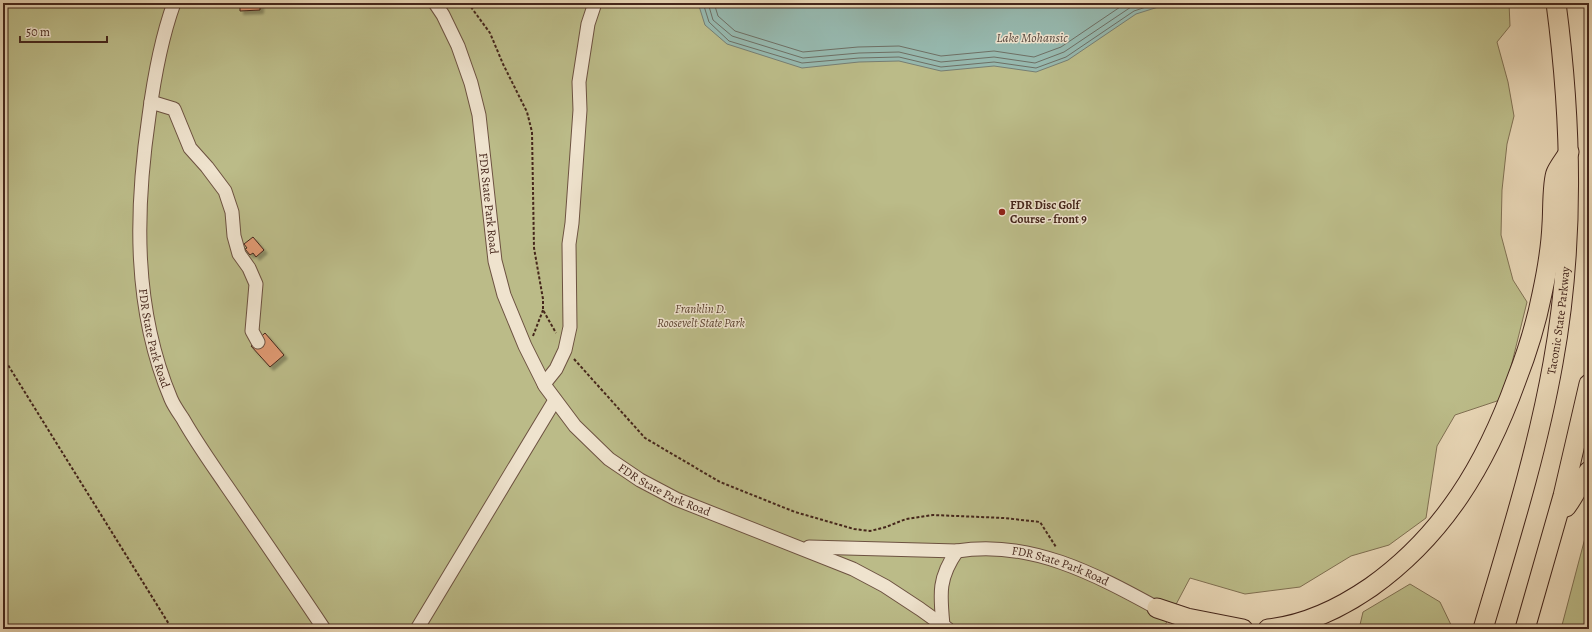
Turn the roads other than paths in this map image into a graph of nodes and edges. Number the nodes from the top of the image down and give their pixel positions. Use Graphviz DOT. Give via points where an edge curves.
graph roads {
  1 [pos="174,3"];
  2 [pos="435,3"];
  3 [pos="594,3"];
  4 [pos="1556,3"];
  5 [pos="151,102"];
  6 [pos="1569,152"];
  7 [pos="258,342"];
  8 [pos="544,384"];
  9 [pos="1589,384"];
  10 [pos="556,400"];
  11 [pos="1589,471"];
  12 [pos="1554,522"];
  13 [pos="796,546"];
  14 [pos="957,551"];
  15 [pos="1157,608"];
  16 [pos="945,627"];
  17 [pos="324,629"];
  18 [pos="418,629"];
  19 [pos="1187,629"];
  20 [pos="1199,629"];
  21 [pos="1242,629"];
  22 [pos="1268,629"];
  23 [pos="1483,629"];
  24 [pos="1525,629"];
  1 -- 5 [label="lane, FDR State Park Road" via="160,52"];
  2 -- 8 [label="lane, FDR State Park Road" via="458,46 479,115 495,261 504,295"];
  3 -- 8 [label="lane" via="579,82 580,110 569,244 570,327 565,349 556,369"];
  4 -- 6 [label="highway, Taconic State Parkway" via="1564,68"];
  5 -- 7 [label="lane" via="174,110 190,148 225,191 232,212 239,254 256,284 252,332"];
  5 -- 17 [label="lane, FDR State Park Road" via="142,168 139,230 142,286 151,339 171,399 194,438"];
  6 -- 22 [label="highway" via="1556,173 1549,255 1533,330 1502,420 1471,480 1447,514 1421,544 1375,584 1344,604 1314,618"];
  6 -- 23 [label="highway, Taconic State Parkway" via="1568,237 1554,362 1536,444"];
  8 -- 10 [label="lane, FDR State Park Road"];
  9 -- 12 [label="highway" via="1574,453"];
  10 -- 13 [label="lane, FDR State Park Road" via="575,426 609,459 640,480 676,499"];
  10 -- 18 [label="lane"];
  11 -- 12 [label="highway" via="1575,496"];
  12 -- 24 [label="highway"];
  13 -- 14 [label="lane, FDR State Park Road"];
  13 -- 16 [label="lane, FDR State Park Road" via="853,569 885,586"];
  14 -- 15 [label="lane, FDR State Park Road" via="971,548 1034,554 1104,579"];
  14 -- 16 [label="lane, FDR State Park Road" via="948,564 942,584 941,600"];
  15 -- 19 [label="highway"];
  15 -- 20 [label="highway"];
  15 -- 21 [label="highway" via="1187,618"];
}
